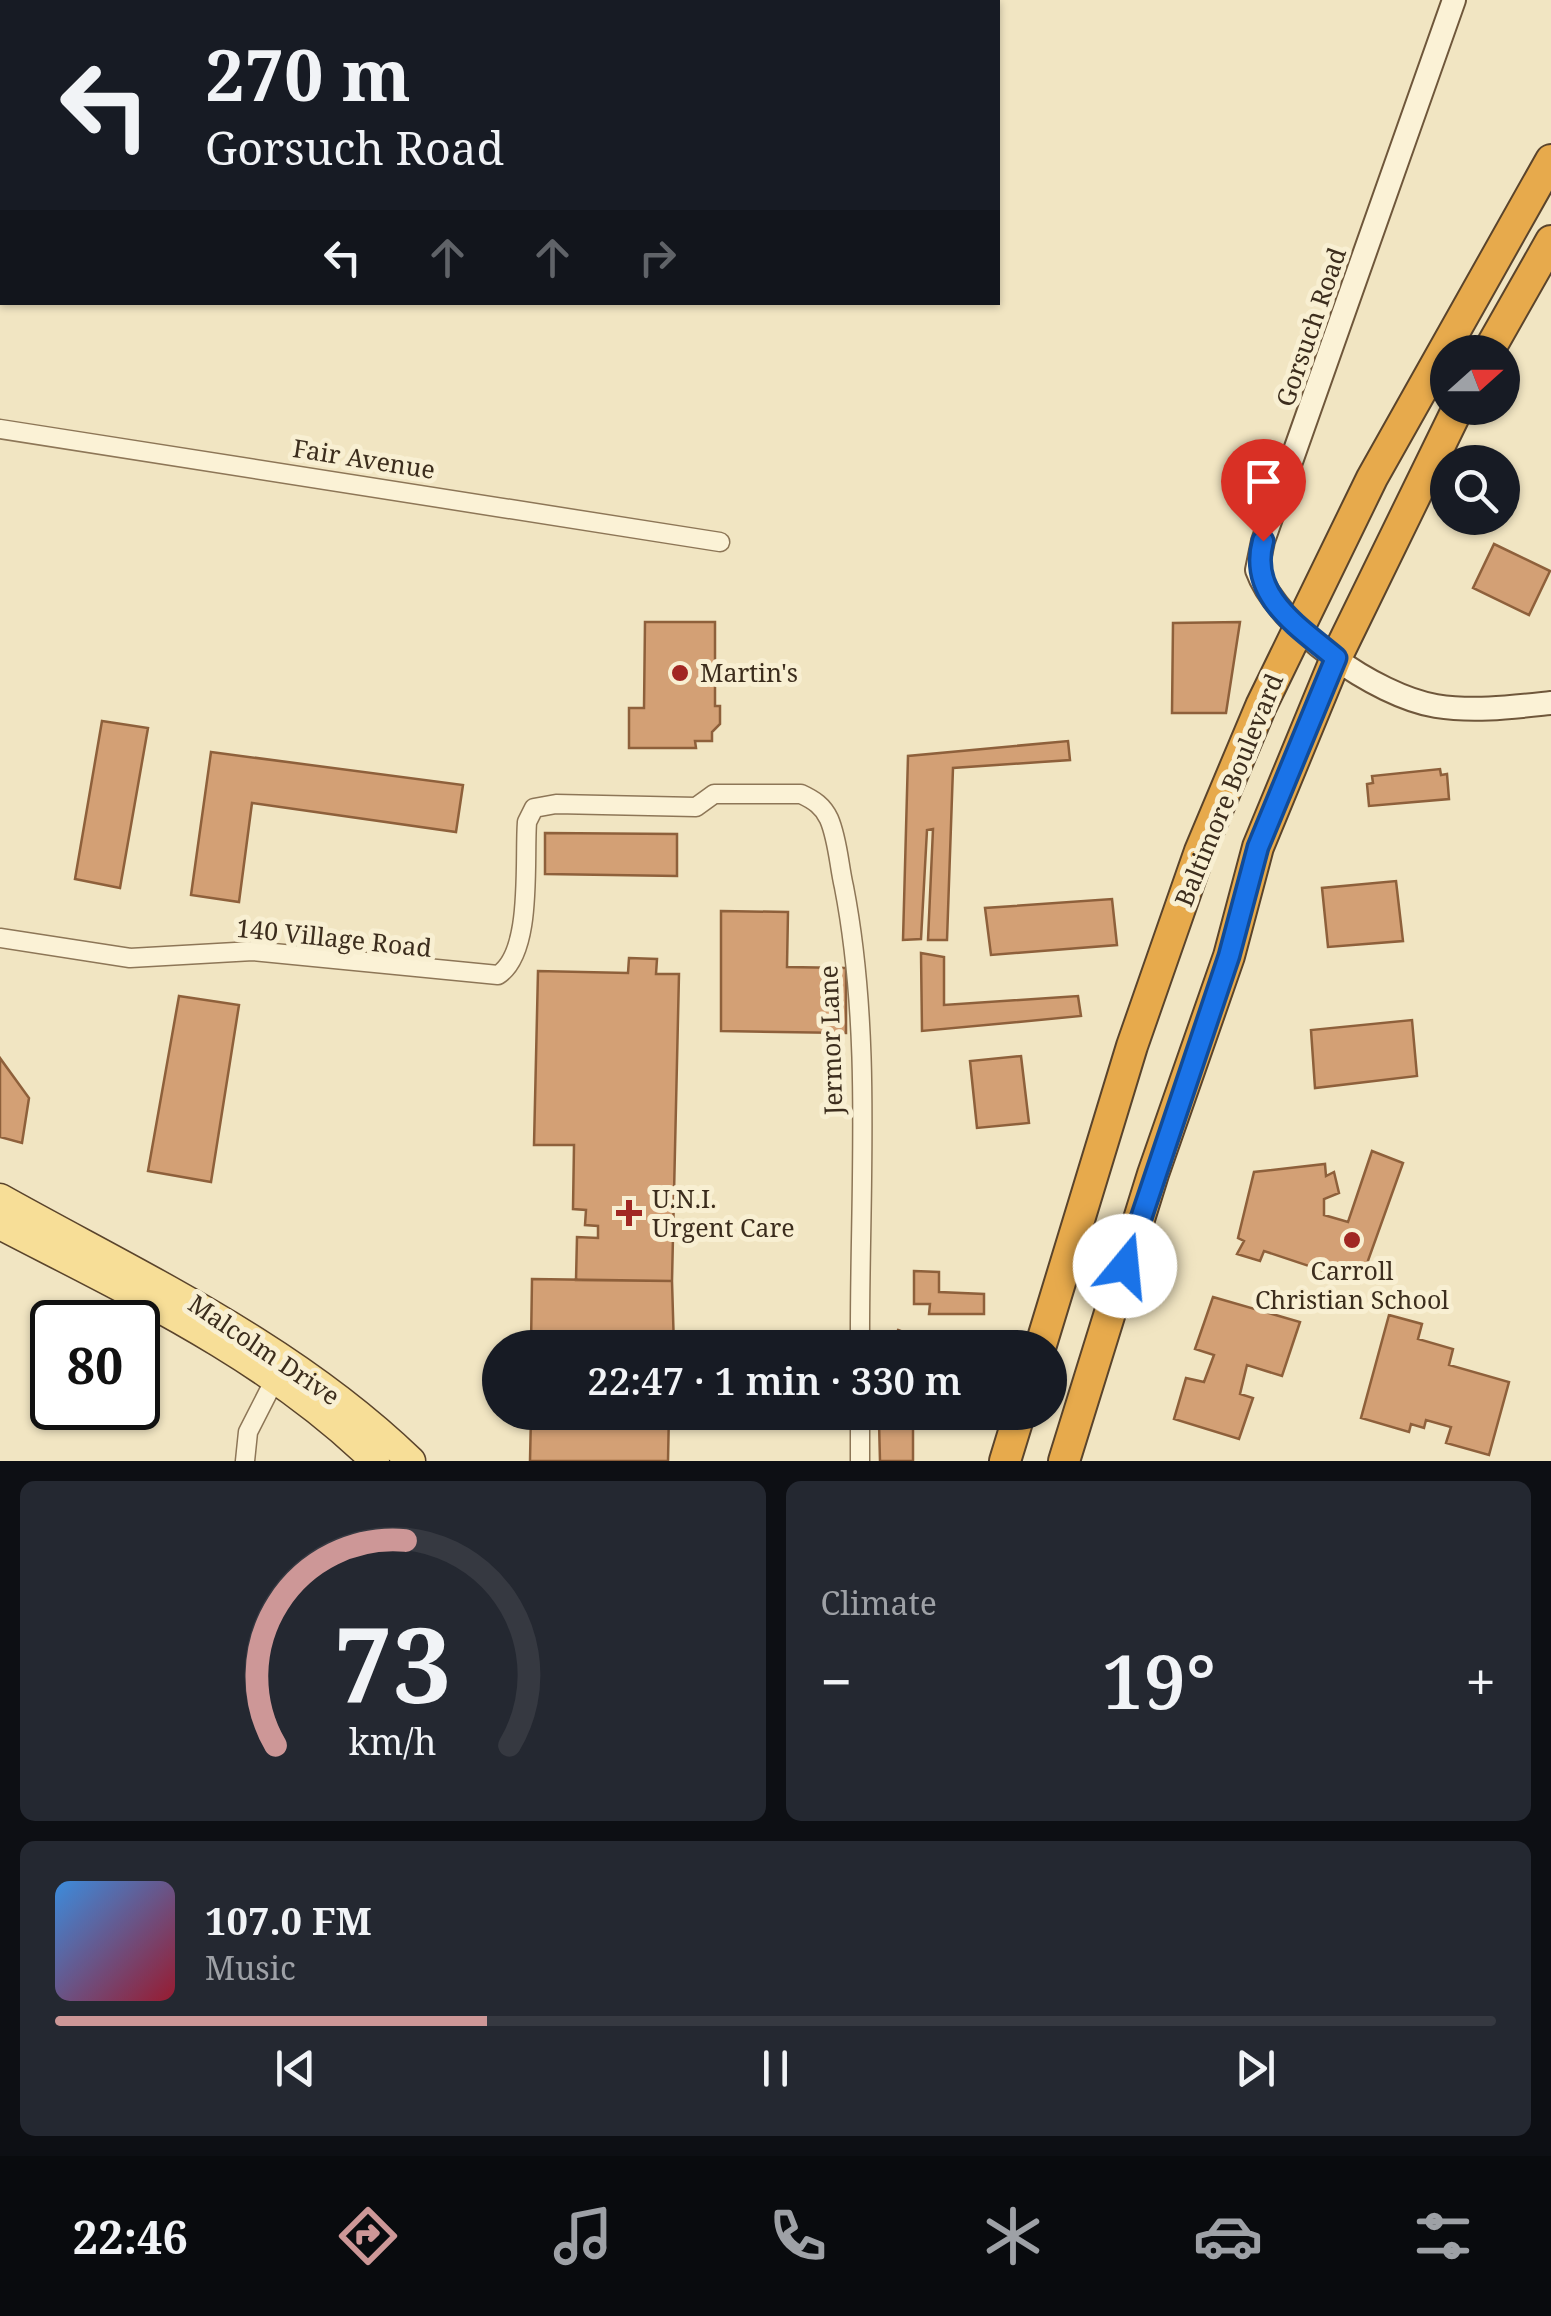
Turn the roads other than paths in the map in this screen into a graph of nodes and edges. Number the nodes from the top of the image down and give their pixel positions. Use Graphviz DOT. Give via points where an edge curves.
graph roads {
  1 [pos="1454,0"];
  2 [pos="1551,160"];
  3 [pos="1551,242"];
  4 [pos="1498,335"];
  5 [pos="1450,425"];
  6 [pos="0,429"];
  7 [pos="720,542"];
  8 [pos="1299,626"];
  9 [pos="1336,658"];
  10 [pos="1551,703"];
  11 [pos="0,938"];
  12 [pos="484,978"];
  13 [pos="0,1198"];
  14 [pos="0,1225"];
  15 [pos="860,1330"];
  16 [pos="1045,1330"];
  17 [pos="275,1379"];
  18 [pos="860,1430"];
  19 [pos="1014,1430"];
  20 [pos="245,1461"];
  21 [pos="375,1461"];
  22 [pos="411,1461"];
  23 [pos="860,1461"];
  24 [pos="1005,1461"];
  25 [pos="1064,1461"];
  1 -- 8 [label="street, Gorsuch Road" via="1259,555 1270,597"];
  2 -- 8 [label="highway, Baltimore Boulevard" via="1436,360"];
  3 -- 4 [label="highway"];
  5 -- 9 [label="highway, Baltimore Boulevard"];
  6 -- 7 [label="street, Fair Avenue"];
  8 -- 9 [label="street, Gorsuch Road"];
  8 -- 16 [label="highway, Baltimore Boulevard" via="1200,851"];
  9 -- 10 [label="street, Gorsuch Road" via="1364,678 1435,706"];
  9 -- 25 [label="highway, Baltimore Boulevard" via="1258,847 1229,956"];
  11 -- 12 [label="street, 140 Village Road" via="130,958 253,951"];
  12 -- 15 [label="street, Jermor Lane" via="509,968 519,948 527,822 534,808 696,807 714,794 802,794 821,806 849,916 860,1058"];
  13 -- 22 [label="main road, Malcolm Drive" via="268,1347"];
  14 -- 17 [label="main road, Malcolm Drive" via="184,1322"];
  17 -- 20 [label="street" via="248,1432"];
  17 -- 21 [label="main road, Malcolm Drive"];
  18 -- 23 [label="street"];
  19 -- 24 [label="highway"];
}
